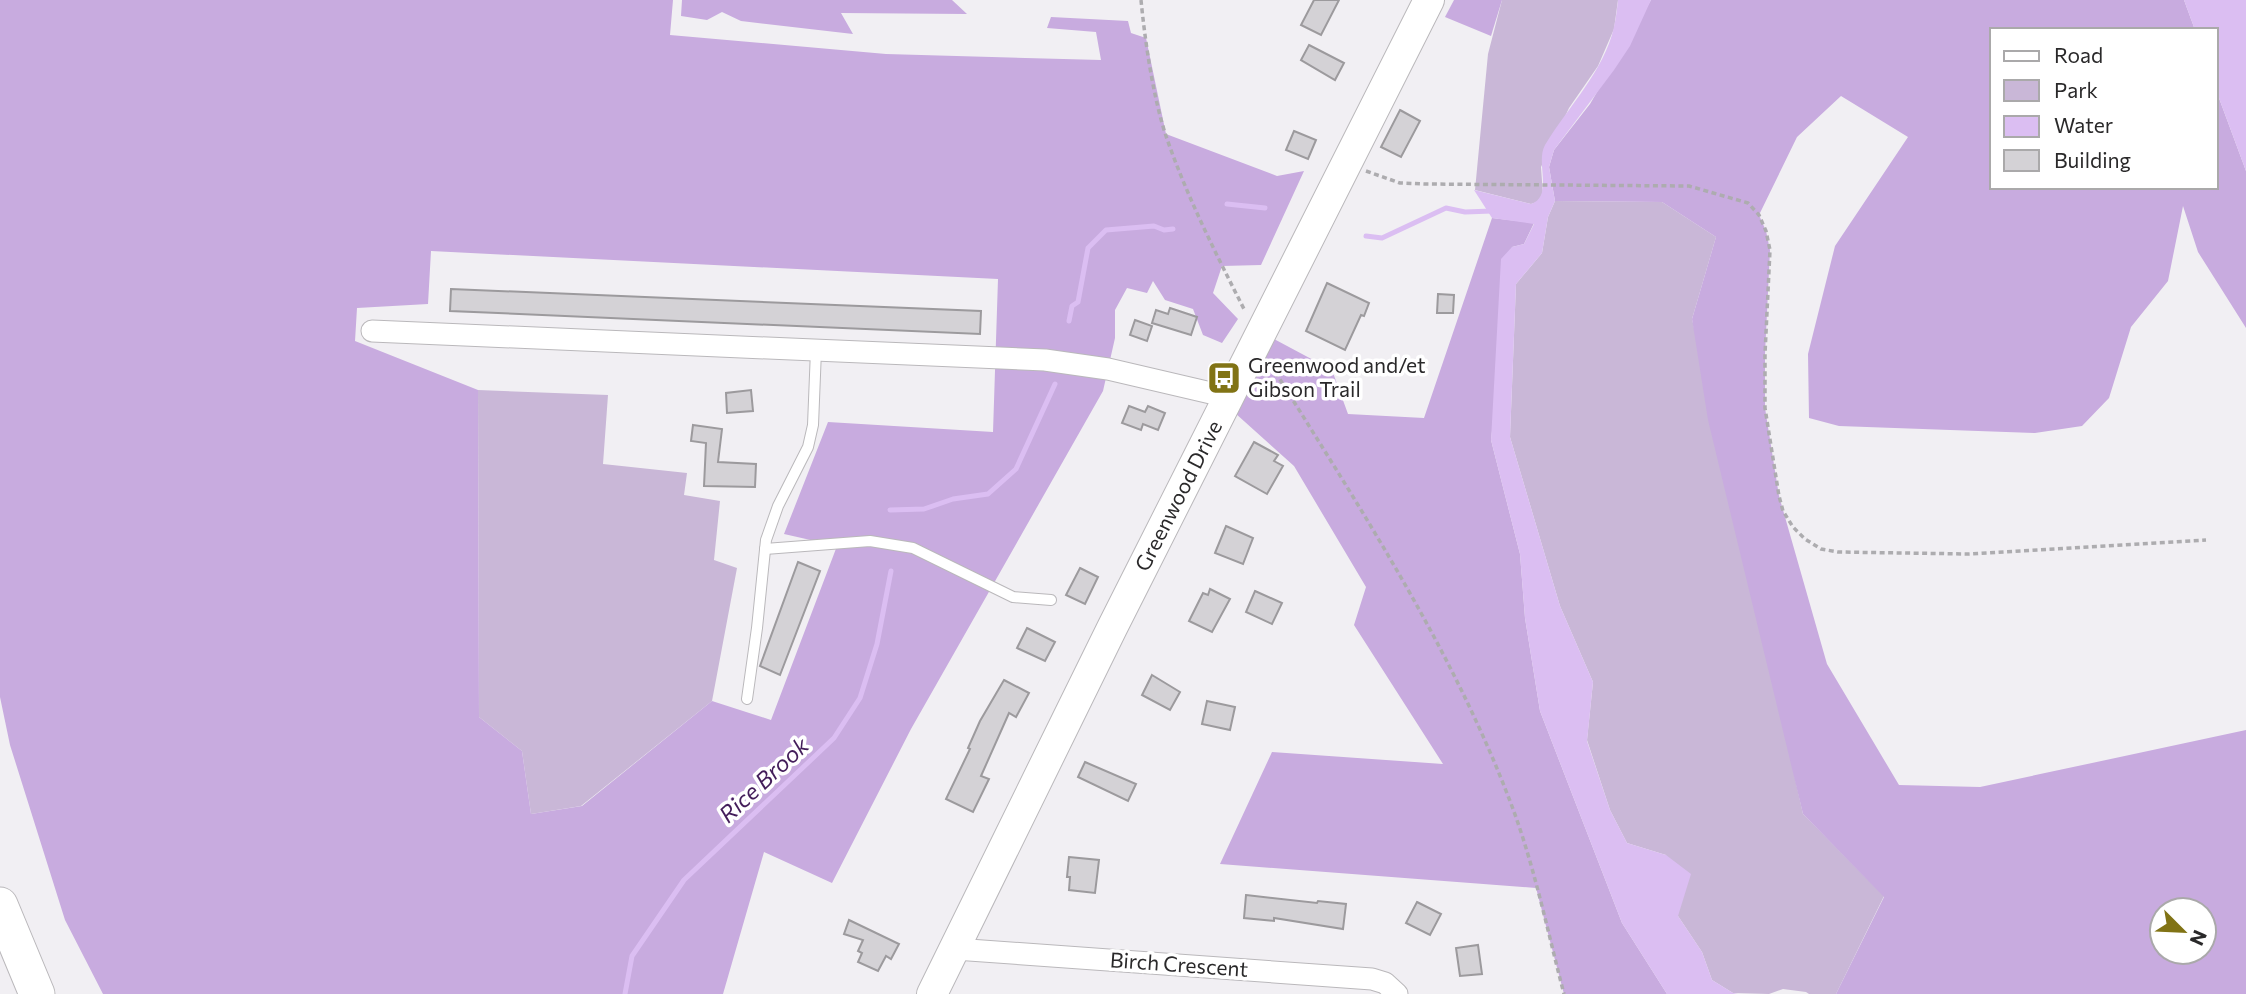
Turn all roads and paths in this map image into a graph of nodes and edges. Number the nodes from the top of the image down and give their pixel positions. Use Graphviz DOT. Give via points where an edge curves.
graph roads {
  1 [pos="1141,0"];
  2 [pos="1429,0"];
  3 [pos="1347,163"];
  4 [pos="1249,318"];
  5 [pos="372,331"];
  6 [pos="816,350"];
  7 [pos="1265,356"];
  8 [pos="1228,397"];
  9 [pos="2206,540"];
  10 [pos="765,549"];
  11 [pos="1051,600"];
  12 [pos="747,699"];
  13 [pos="0,905"];
  14 [pos="955,949"];
  15 [pos="37,994"];
  16 [pos="932,994"];
  17 [pos="1397,994"];
  18 [pos="1564,994"];
  1 -- 4 [label="path" via="1166,135 1211,243"];
  2 -- 3 [label="main road, Greenwood Drive"];
  3 -- 8 [label="main road, Greenwood Drive"];
  3 -- 9 [label="path" via="1400,183 1689,186 1748,203 1759,215 1770,250 1765,408 1779,496 1793,527 1821,549 1969,554"];
  5 -- 6 [label="street"];
  6 -- 8 [label="street" via="1045,360 1108,369"];
  6 -- 10 [label="lane" via="808,447 778,506"];
  7 -- 18 [label="path" via="1370,524 1455,675 1513,810"];
  8 -- 14 [label="main road, Greenwood Drive"];
  10 -- 11 [label="lane" via="870,541 913,548 1013,597"];
  10 -- 12 [label="lane"];
  13 -- 15 [label="highway"];
  14 -- 16 [label="main road, Greenwood Drive"];
  14 -- 17 [label="street, Birch Crescent" via="1372,979"];
}
